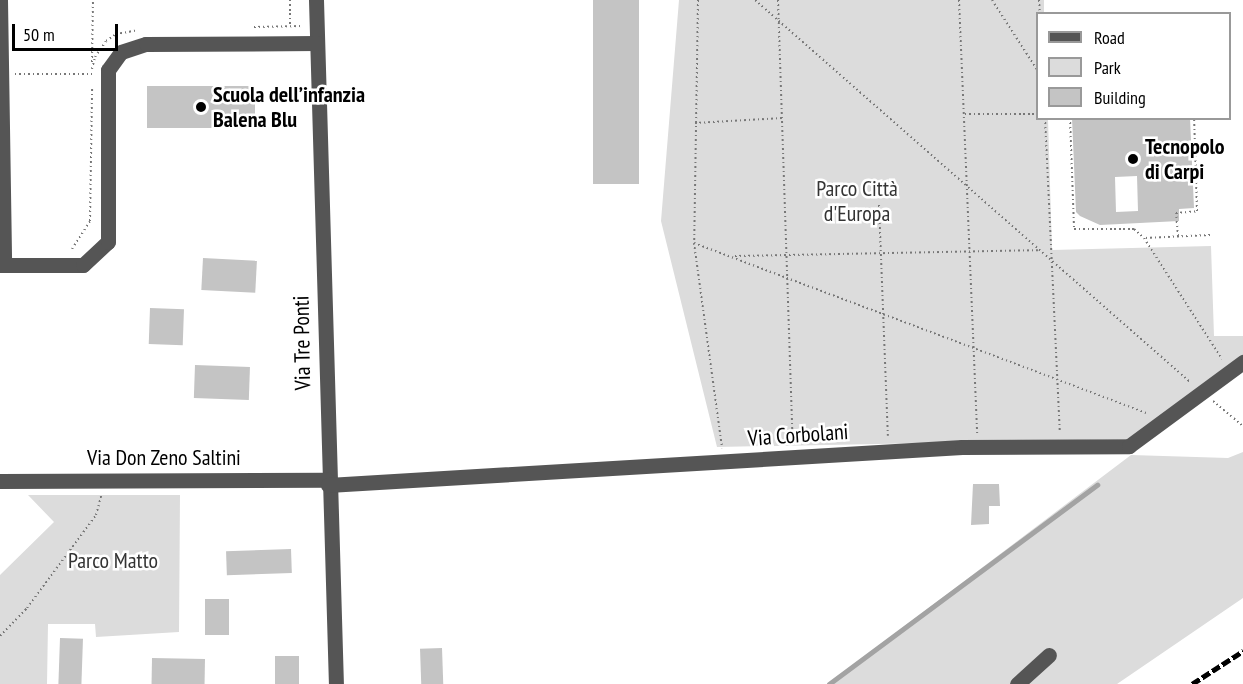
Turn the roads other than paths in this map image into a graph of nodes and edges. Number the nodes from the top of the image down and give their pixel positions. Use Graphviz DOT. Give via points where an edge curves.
graph roads {
  1 [pos="0,0"];
  2 [pos="316,0"];
  3 [pos="317,43"];
  4 [pos="1,74"];
  5 [pos="2,264"];
  6 [pos="1237,367"];
  7 [pos="0,482"];
  8 [pos="328,483"];
  9 [pos="1049,655"];
  10 [pos="336,684"];
  11 [pos="1017,684"];
  1 -- 4 [label="street"];
  2 -- 3 [label="street, Via Tre Ponti"];
  3 -- 5 [label="street" via="146,44 121,52 108,70 108,242 83,265"];
  3 -- 8 [label="street, Via Tre Ponti"];
  4 -- 5 [label="street"];
  6 -- 8 [label="street, Via Corbolani" via="1129,446 962,447"];
  7 -- 8 [label="street, Via Don Zeno Saltini"];
  8 -- 10 [label="street, Via Tre Ponti"];
  9 -- 11 [label="street"];
}
